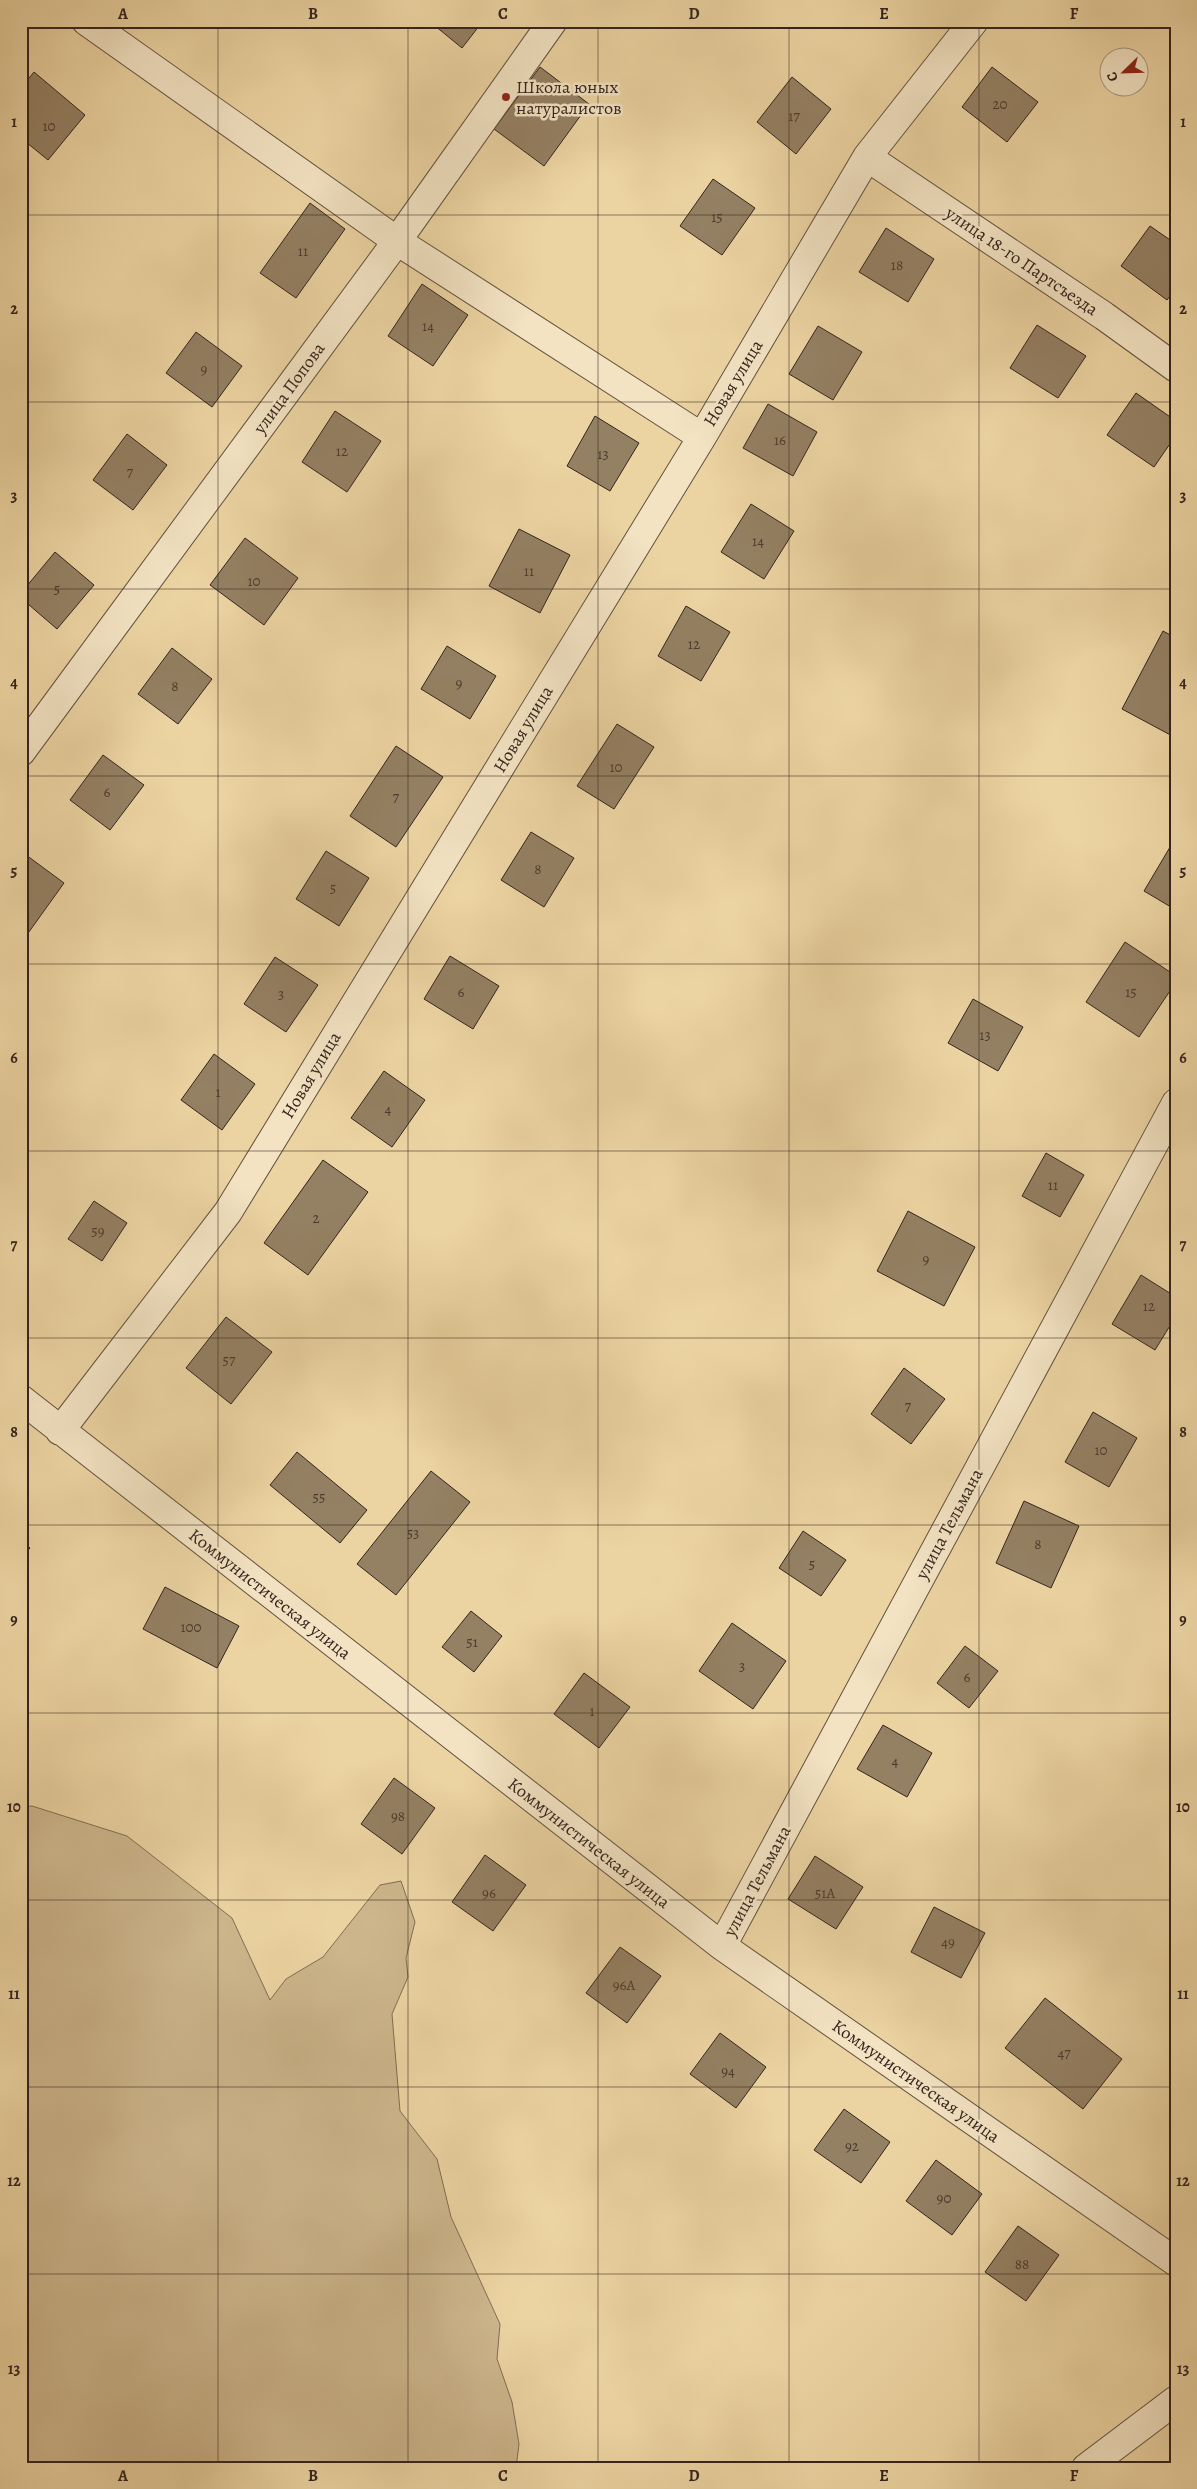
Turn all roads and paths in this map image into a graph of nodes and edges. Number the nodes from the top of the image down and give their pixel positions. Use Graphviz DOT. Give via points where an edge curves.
graph roads {
  1 [pos="86,21"];
  2 [pos="553,21"];
  3 [pos="974,21"];
  4 [pos="866,157"];
  5 [pos="397,241"];
  6 [pos="1176,368"];
  7 [pos="702,437"];
  8 [pos="21,752"];
  9 [pos="1176,1102"];
  10 [pos="21,1399"];
  11 [pos="60,1431"];
  12 [pos="722,1946"];
  13 [pos="1176,2262"];
  14 [pos="1176,2400"];
  15 [pos="1086,2468"];
  1 -- 5 [label="street"];
  2 -- 5 [label="street, улица Попова"];
  3 -- 4 [label="street, Новая улица"];
  4 -- 6 [label="street, улица 18-го Партсъезда"];
  4 -- 7 [label="street, Новая улица"];
  5 -- 7 [label="street"];
  5 -- 8 [label="street, улица Попова"];
  7 -- 11 [label="street, Новая улица" via="228,1212"];
  9 -- 12 [label="street, улица Тельмана"];
  10 -- 11 [label="street, Коммунистическая улица"];
  11 -- 12 [label="street, Коммунистическая улица"];
  12 -- 13 [label="street, Коммунистическая улица"];
  14 -- 15 [label="street"];
}
